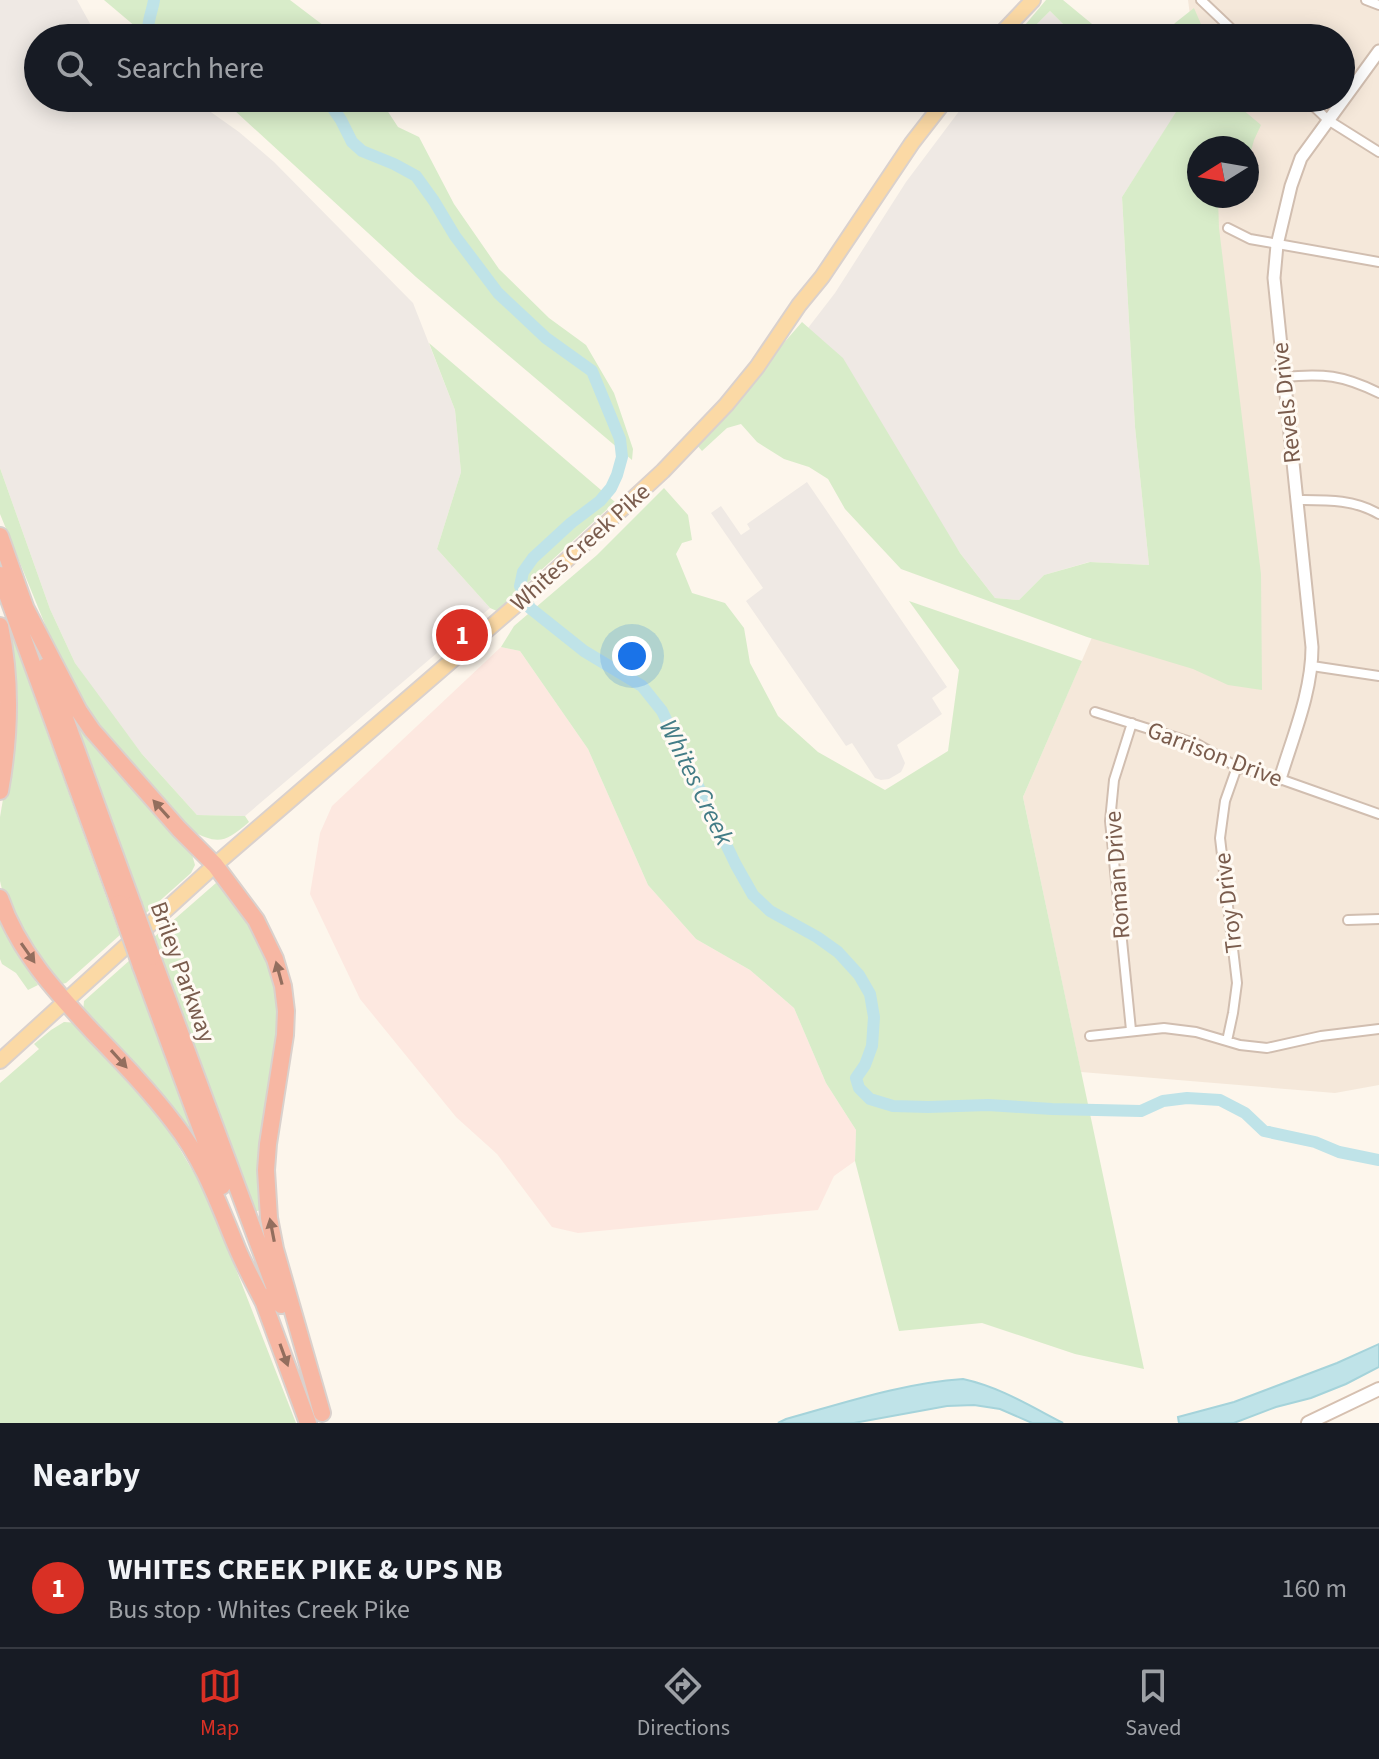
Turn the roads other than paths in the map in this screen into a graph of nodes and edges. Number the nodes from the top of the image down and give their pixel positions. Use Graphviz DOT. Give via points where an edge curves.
graph roads {
  1 [pos="1033,0"];
  2 [pos="1201,0"];
  3 [pos="1366,0"];
  4 [pos="1379,5"];
  5 [pos="1010,24"];
  6 [pos="1226,24"];
  7 [pos="1379,51"];
  8 [pos="1355,83"];
  9 [pos="936,112"];
  10 [pos="1320,112"];
  11 [pos="1334,112"];
  12 [pos="1328,120"];
  13 [pos="1379,152"];
  14 [pos="1228,228"];
  15 [pos="1277,245"];
  16 [pos="1379,262"];
  17 [pos="1283,377"];
  18 [pos="1379,393"];
  19 [pos="1297,500"];
  20 [pos="1379,514"];
  21 [pos="0,536"];
  22 [pos="0,575"];
  23 [pos="26,609"];
  24 [pos="0,626"];
  25 [pos="1312,666"];
  26 [pos="1379,676"];
  27 [pos="1095,712"];
  28 [pos="1132,723"];
  29 [pos="1237,767"];
  30 [pos="1280,779"];
  31 [pos="0,791"];
  32 [pos="1379,814"];
  33 [pos="215,865"];
  34 [pos="0,898"];
  35 [pos="126,904"];
  36 [pos="1379,919"];
  37 [pos="1348,920"];
  38 [pos="147,962"];
  39 [pos="65,1002"];
  40 [pos="1379,1029"];
  41 [pos="1131,1030"];
  42 [pos="1090,1036"];
  43 [pos="1227,1041"];
  44 [pos="0,1061"];
  45 [pos="264,1303"];
  46 [pos="1379,1389"];
  47 [pos="318,1420"];
  48 [pos="1308,1423"];
  1 -- 5 [label="main road"];
  2 -- 6 [label="street"];
  3 -- 4 [label="street"];
  7 -- 8 [label="street, Revels Drive"];
  9 -- 33 [label="main road, Whites Creek Pike" via="726,405 545,580"];
  10 -- 12 [label="street"];
  11 -- 12 [label="street, Revels Drive"];
  12 -- 13 [label="street"];
  12 -- 15 [label="street, Revels Drive" via="1301,158"];
  14 -- 15 [label="street"];
  15 -- 16 [label="street"];
  15 -- 17 [label="street, Revels Drive" via="1274,278"];
  17 -- 18 [label="street" via="1336,376"];
  17 -- 19 [label="street, Revels Drive"];
  19 -- 20 [label="street" via="1343,501"];
  19 -- 25 [label="street, Revels Drive"];
  21 -- 23 [label="highway, Briley Parkway"];
  22 -- 35 [label="highway, Briley Parkway"];
  33 -- 23 [label="highway, one-way" via="92,730"];
  23 -- 35 [label="highway, Briley Parkway"];
  24 -- 31 [label="highway" via="9,717"];
  25 -- 26 [label="street"];
  25 -- 30 [label="street, Revels Drive"];
  27 -- 28 [label="street, Garrison Drive"];
  28 -- 29 [label="street, Garrison Drive" via="1197,744"];
  28 -- 41 [label="street, Roman Drive" via="1114,780 1110,821"];
  29 -- 30 [label="street, Garrison Drive"];
  29 -- 43 [label="street, Troy Drive" via="1220,838 1237,983"];
  30 -- 32 [label="street, Garrison Drive"];
  33 -- 39 [label="main road, Whites Creek Pike"];
  47 -- 33 [label="highway, one-way" via="275,1249 267,1195 268,1144 285,1035 283,986 261,930"];
  34 -- 39 [label="highway, one-way" via="16,937"];
  35 -- 38 [label="highway, Briley Parkway, bridge"];
  36 -- 37 [label="street"];
  38 -- 45 [label="highway, Briley Parkway"];
  38 -- 47 [label="highway, Briley Parkway"];
  39 -- 44 [label="main road, Whites Creek Pike"];
  39 -- 45 [label="highway, one-way" via="191,1147"];
  40 -- 43 [label="street" via="1267,1048"];
  41 -- 42 [label="street"];
  41 -- 43 [label="street" via="1177,1029"];
  45 -- 47 [label="highway, Briley Parkway, one-way"];
  46 -- 48 [label="main road"];
}
